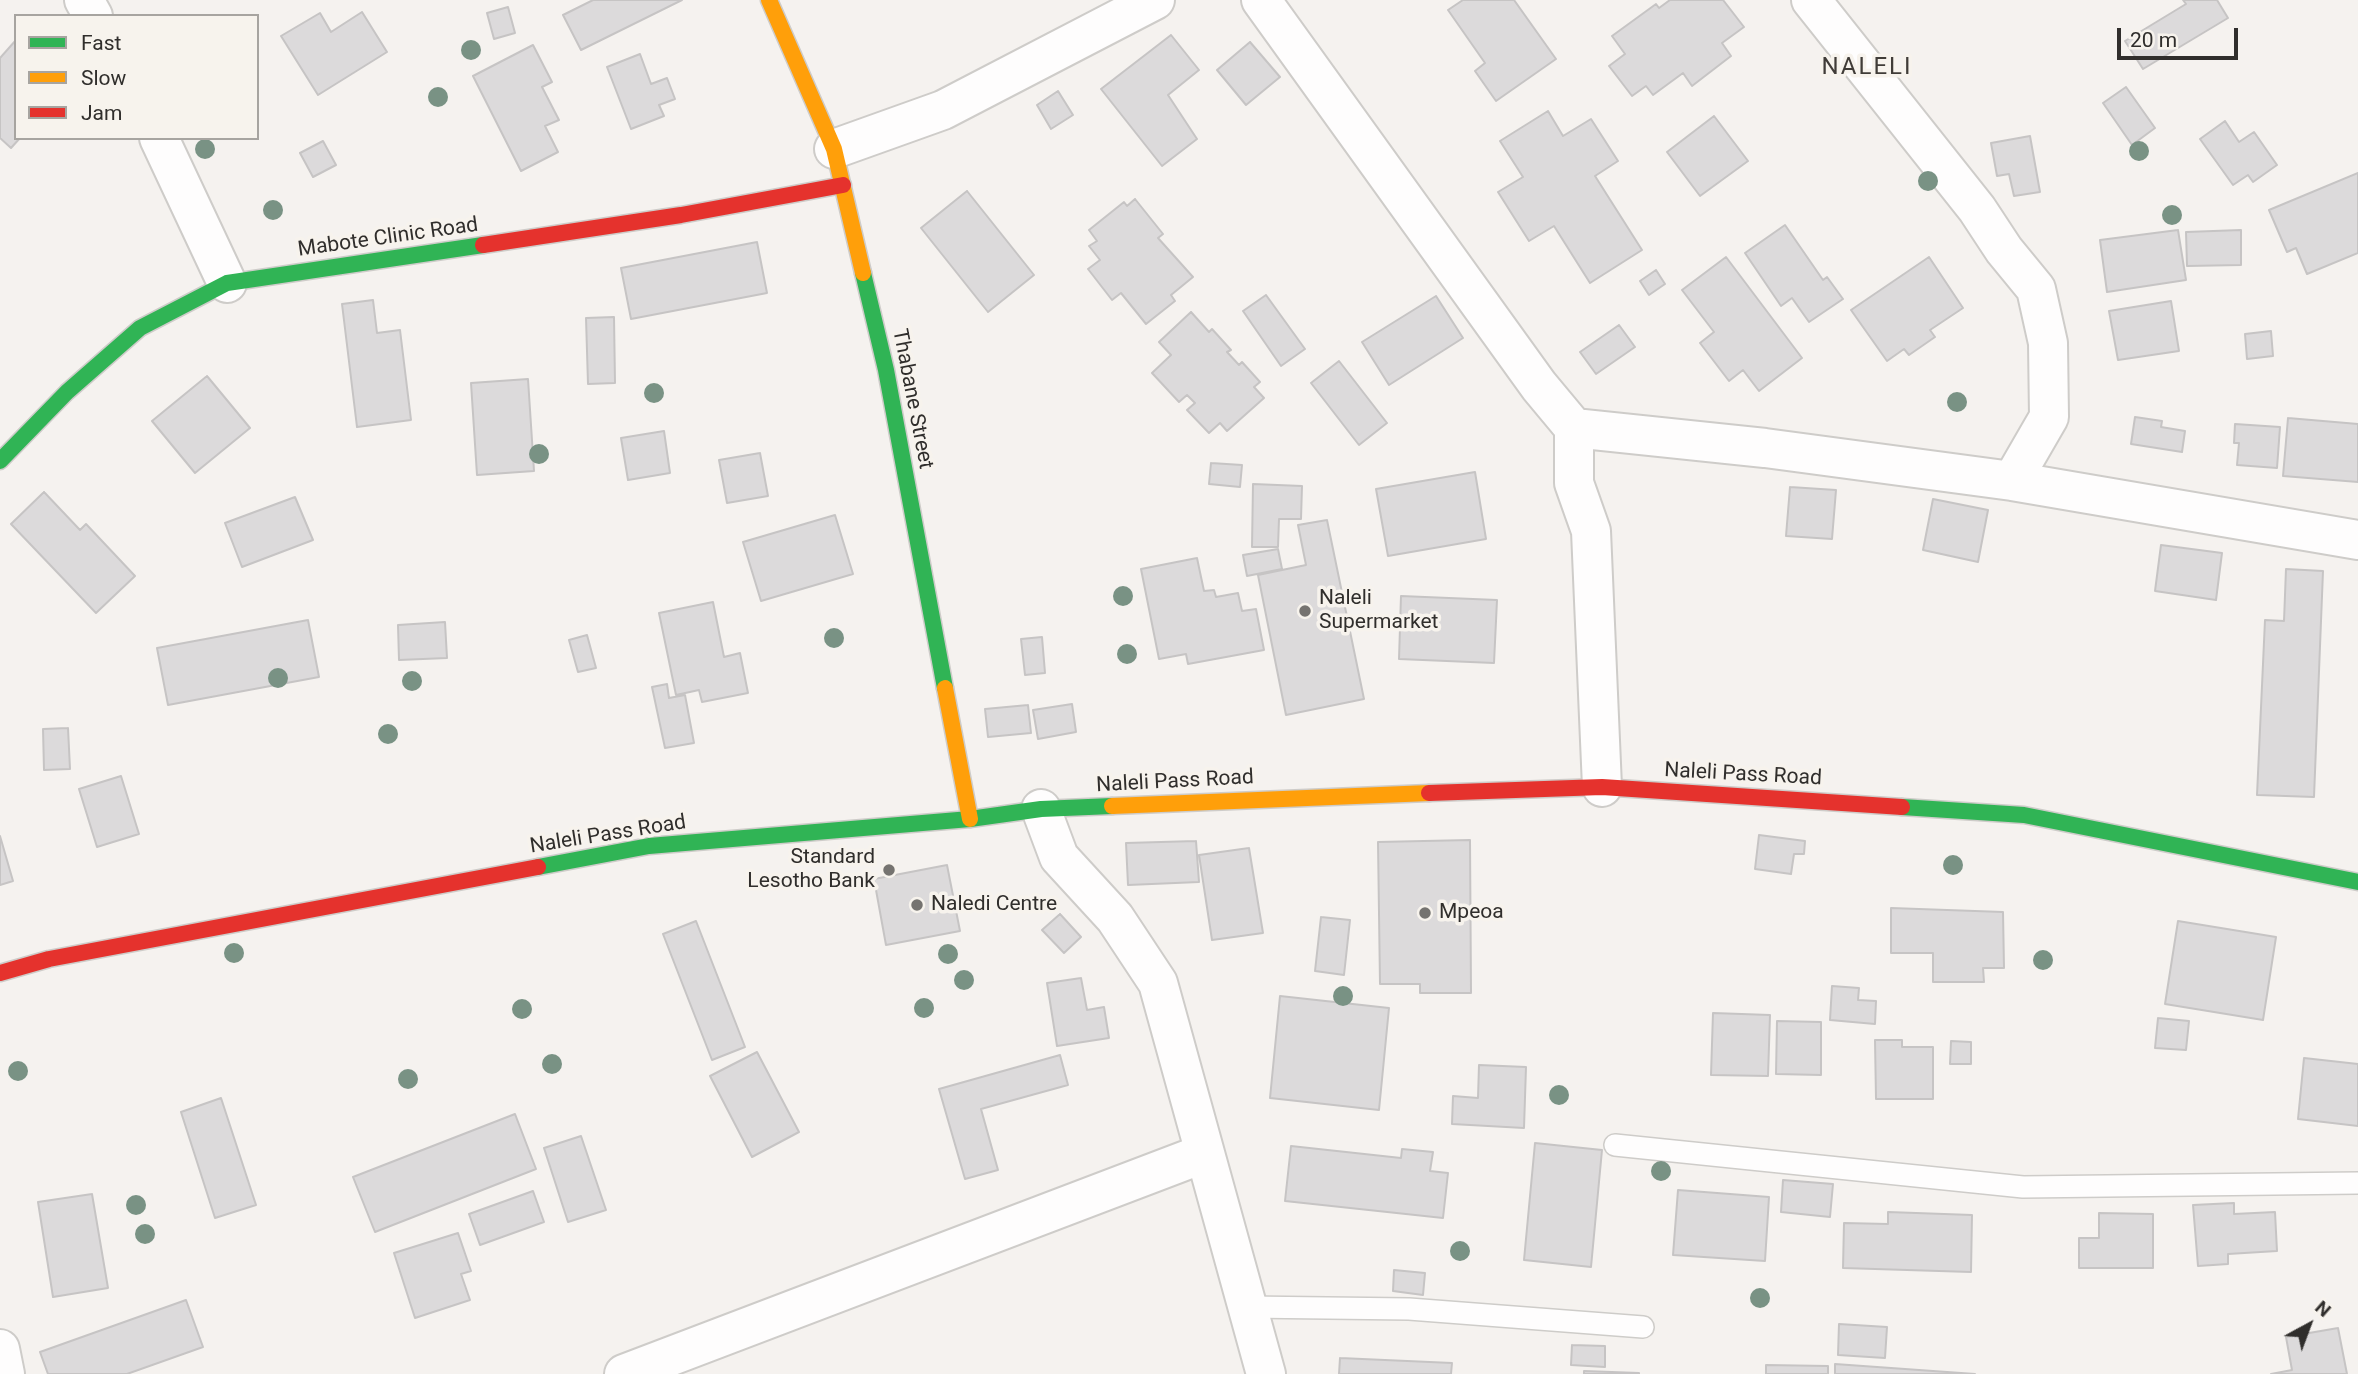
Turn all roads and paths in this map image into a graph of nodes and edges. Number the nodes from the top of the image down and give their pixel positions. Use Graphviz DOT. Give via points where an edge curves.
graph roads {
  1 [pos="769,0"];
  2 [pos="1155,0"];
  3 [pos="1261,0"];
  4 [pos="1811,0"];
  5 [pos="160,140"];
  6 [pos="838,167"];
  7 [pos="227,283"];
  8 [pos="1574,428"];
  9 [pos="0,461"];
  10 [pos="2012,481"];
  11 [pos="2358,540"];
  12 [pos="1602,787"];
  13 [pos="1041,809"];
  14 [pos="970,819"];
  15 [pos="2358,882"];
  16 [pos="0,973"];
  17 [pos="1615,1145"];
  18 [pos="1205,1153"];
  19 [pos="2358,1183"];
  20 [pos="1246,1307"];
  21 [pos="1643,1327"];
  22 [pos="0,1349"];
  23 [pos="5,1374"];
  24 [pos="624,1374"];
  25 [pos="1266,1374"];
  1 -- 6 [label="main road, Thabane Street"];
  2 -- 6 [label="street"];
  3 -- 8 [label="street"];
  4 -- 10 [label="street" via="2036,289 2048,343 2049,417"];
  5 -- 7 [label="street"];
  6 -- 7 [label="main road, Mabote Clinic Road" via="681,215"];
  6 -- 14 [label="main road, Thabane Street" via="886,370"];
  7 -- 9 [label="main road, Mabote Clinic Road" via="141,328 67,392"];
  8 -- 10 [label="street"];
  8 -- 12 [label="street" via="1574,483 1591,531"];
  10 -- 11 [label="street"];
  12 -- 13 [label="main road, Naleli Pass Road"];
  12 -- 15 [label="main road, Naleli Pass Road" via="2024,816"];
  13 -- 14 [label="main road, Naleli Pass Road"];
  13 -- 18 [label="street" via="1059,857 1115,918 1158,983"];
  14 -- 16 [label="main road, Naleli Pass Road" via="649,846 49,959"];
  17 -- 19 [label="lane" via="2023,1187"];
  18 -- 20 [label="street"];
  18 -- 24 [label="street"];
  20 -- 21 [label="lane" via="1409,1309"];
  20 -- 25 [label="street"];
  22 -- 23 [label="street"];
}
